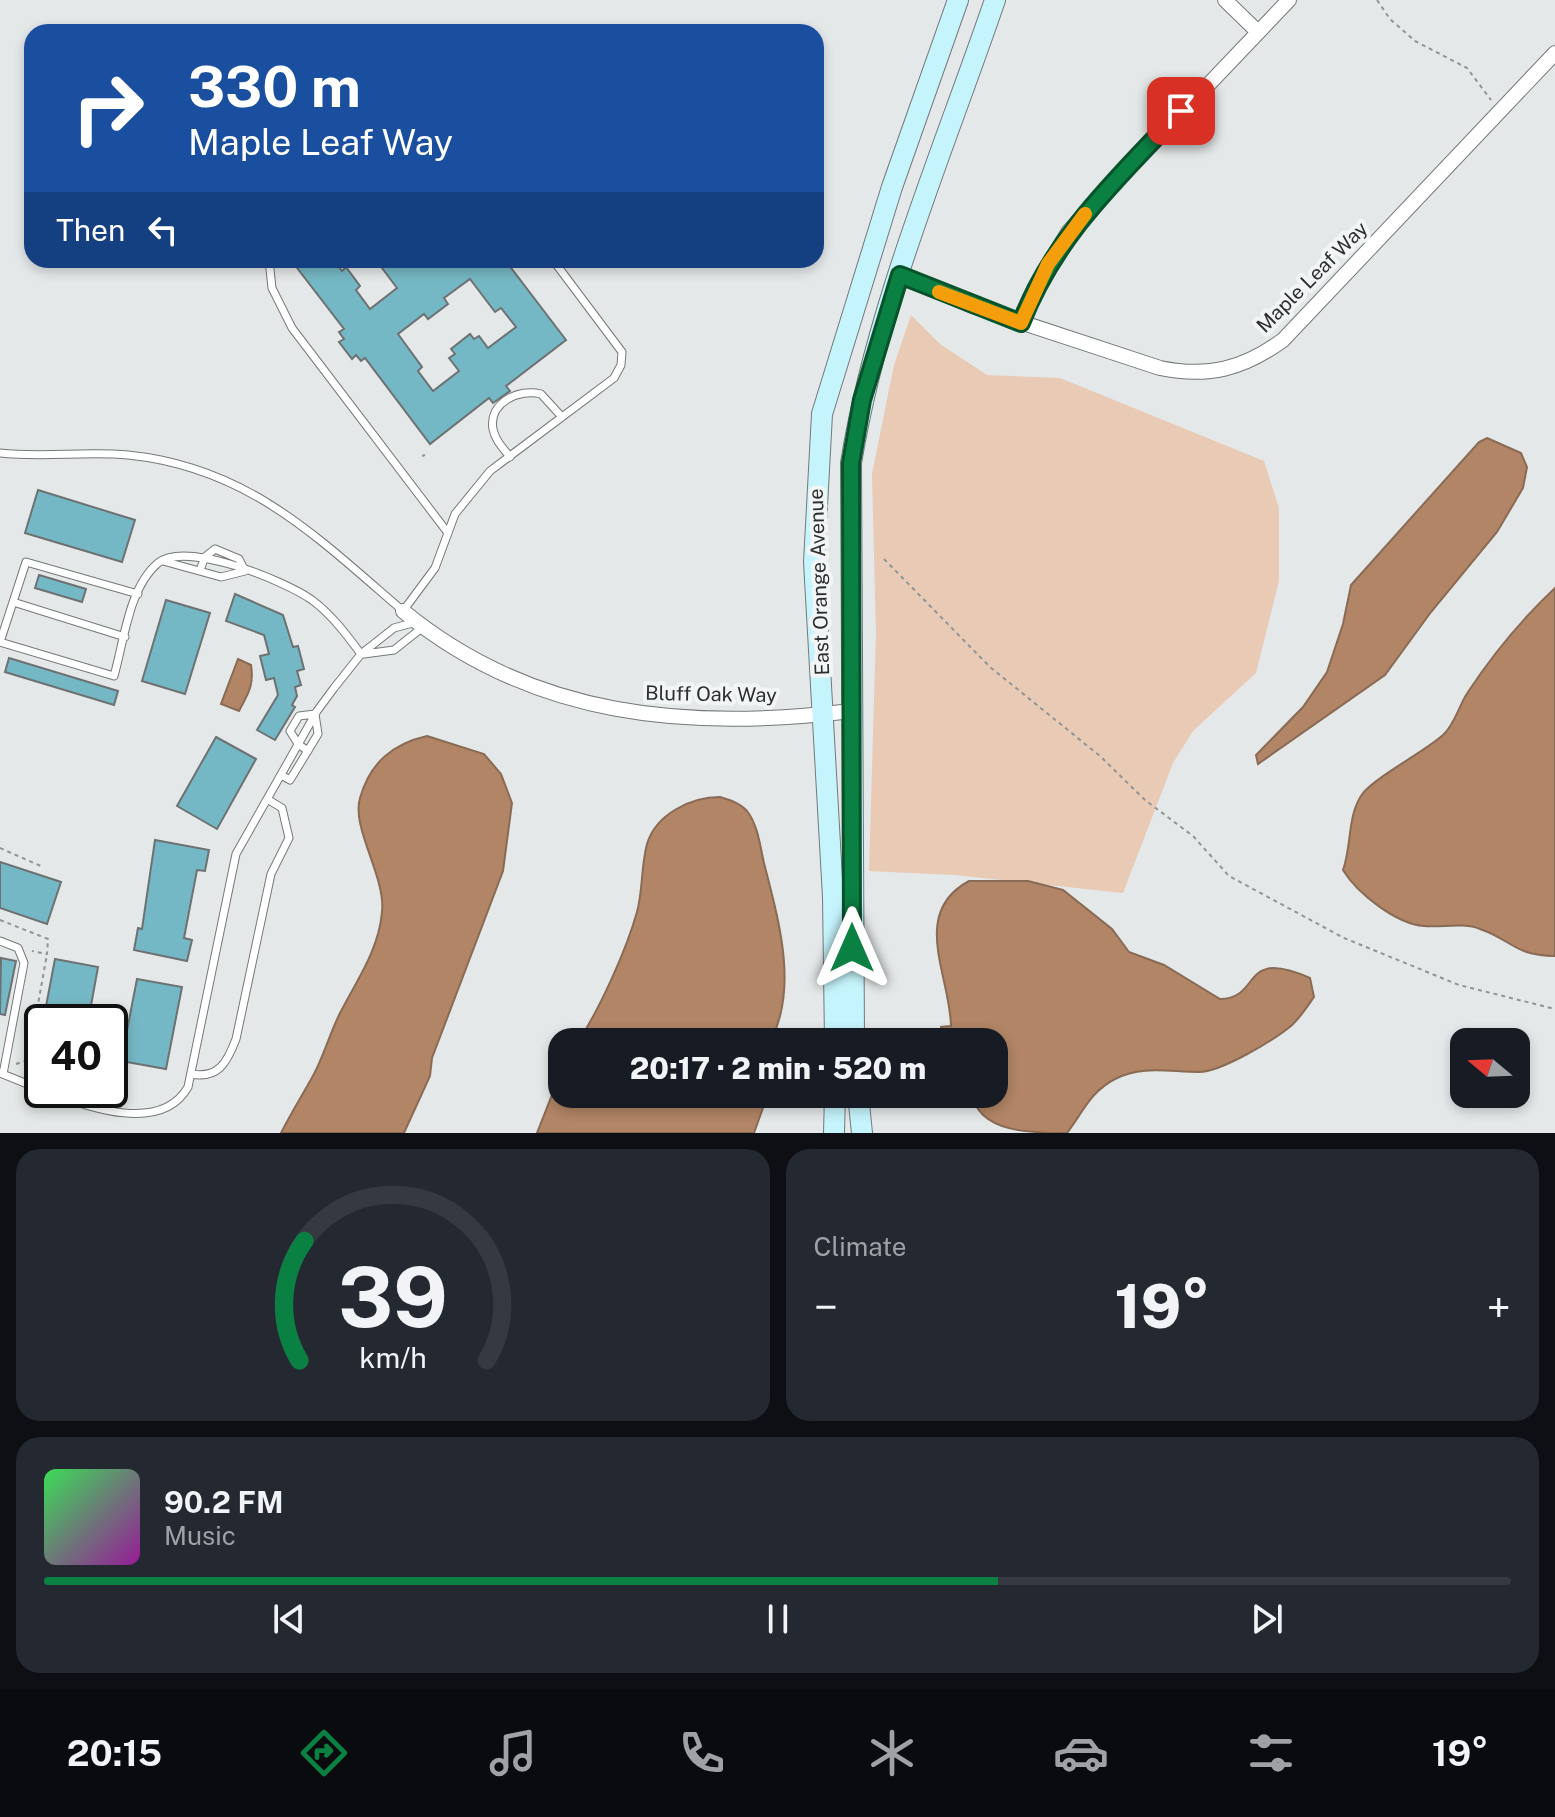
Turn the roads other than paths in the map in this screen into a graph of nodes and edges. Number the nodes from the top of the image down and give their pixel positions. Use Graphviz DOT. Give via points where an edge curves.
graph roads {
  1 [pos="958,0"];
  2 [pos="995,0"];
  3 [pos="1225,0"];
  4 [pos="1289,0"];
  5 [pos="1258,32"];
  6 [pos="1555,53"];
  7 [pos="270,268"];
  8 [pos="559,268"];
  9 [pos="900,275"];
  10 [pos="1021,323"];
  11 [pos="562,417"];
  12 [pos="0,453"];
  13 [pos="510,457"];
  14 [pos="448,533"];
  15 [pos="205,557"];
  16 [pos="161,560"];
  17 [pos="200,570"];
  18 [pos="245,571"];
  19 [pos="138,594"];
  20 [pos="13,602"];
  21 [pos="403,611"];
  22 [pos="419,624"];
  23 [pos="125,637"];
  24 [pos="0,642"];
  25 [pos="361,654"];
  26 [pos="851,711"];
  27 [pos="315,714"];
  28 [pos="824,715"];
  29 [pos="298,744"];
  30 [pos="308,751"];
  31 [pos="281,775"];
  32 [pos="267,799"];
  33 [pos="0,941"];
  34 [pos="835,1028"];
  35 [pos="854,1028"];
  36 [pos="191,1074"];
  37 [pos="4,1075"];
  38 [pos="24,1083"];
  39 [pos="89,1108"];
  40 [pos="835,1108"];
  41 [pos="859,1108"];
  42 [pos="170,1117"];
  43 [pos="129,1123"];
  44 [pos="834,1133"];
  45 [pos="862,1133"];
  1 -- 28 [label="street, East Orange Avenue" via="892,187 822,414 814,562"];
  2 -- 9 [label="street, East Orange Avenue"];
  3 -- 5 [label="street"];
  4 -- 5 [label="street"];
  5 -- 10 [label="street" via="1069,231"];
  6 -- 10 [label="street, Maple Leaf Way" via="1283,340 1258,357 1216,372 1189,374"];
  7 -- 14 [label="lane" via="272,288 292,328"];
  8 -- 11 [label="lane" via="622,352 614,378"];
  9 -- 10 [label="street, Maple Leaf Way"];
  9 -- 26 [label="street, East Orange Avenue" via="862,400 851,463"];
  11 -- 13 [label="lane"];
  11 -- 13 [label="lane" via="541,394 519,393 505,401 491,425"];
  12 -- 21 [label="lane" via="130,455 213,475 258,494 303,524"];
  13 -- 14 [label="lane" via="490,471 455,514"];
  14 -- 21 [label="lane" via="435,568"];
  15 -- 16 [label="lane"];
  15 -- 17 [label="lane"];
  15 -- 18 [label="lane"];
  16 -- 17 [label="lane"];
  16 -- 19 [label="lane"];
  17 -- 18 [label="lane" via="221,577"];
  18 -- 25 [label="lane" via="310,599"];
  19 -- 20 [label="lane" via="26,562"];
  19 -- 23 [label="lane"];
  20 -- 23 [label="lane"];
  20 -- 24 [label="lane"];
  21 -- 22 [label="street, Bluff Oak Way"];
  22 -- 25 [label="lane" via="394,628"];
  22 -- 25 [label="lane" via="394,650"];
  22 -- 28 [label="street, Bluff Oak Way" via="440,641 501,672 590,706 705,718"];
  23 -- 24 [label="lane" via="114,676"];
  25 -- 27 [label="lane"];
  26 -- 28 [label="street, Bluff Oak Way"];
  26 -- 35 [label="street, East Orange Avenue"];
  27 -- 29 [label="lane"];
  27 -- 29 [label="lane" via="299,716 290,731"];
  27 -- 30 [label="lane" via="318,734"];
  28 -- 34 [label="street, East Orange Avenue"];
  29 -- 30 [label="lane"];
  29 -- 31 [label="lane"];
  30 -- 31 [label="lane" via="290,780"];
  31 -- 32 [label="lane"];
  32 -- 36 [label="lane" via="236,854"];
  32 -- 36 [label="lane" via="282,808 289,838 271,874 236,1039 218,1071 207,1077"];
  33 -- 37 [label="lane" via="18,948 24,963"];
  36 -- 42 [label="lane" via="183,1101"];
  37 -- 38 [label="lane"];
  39 -- 43 [label="lane"];
  40 -- 44 [label="street"];
  41 -- 45 [label="street"];
}
